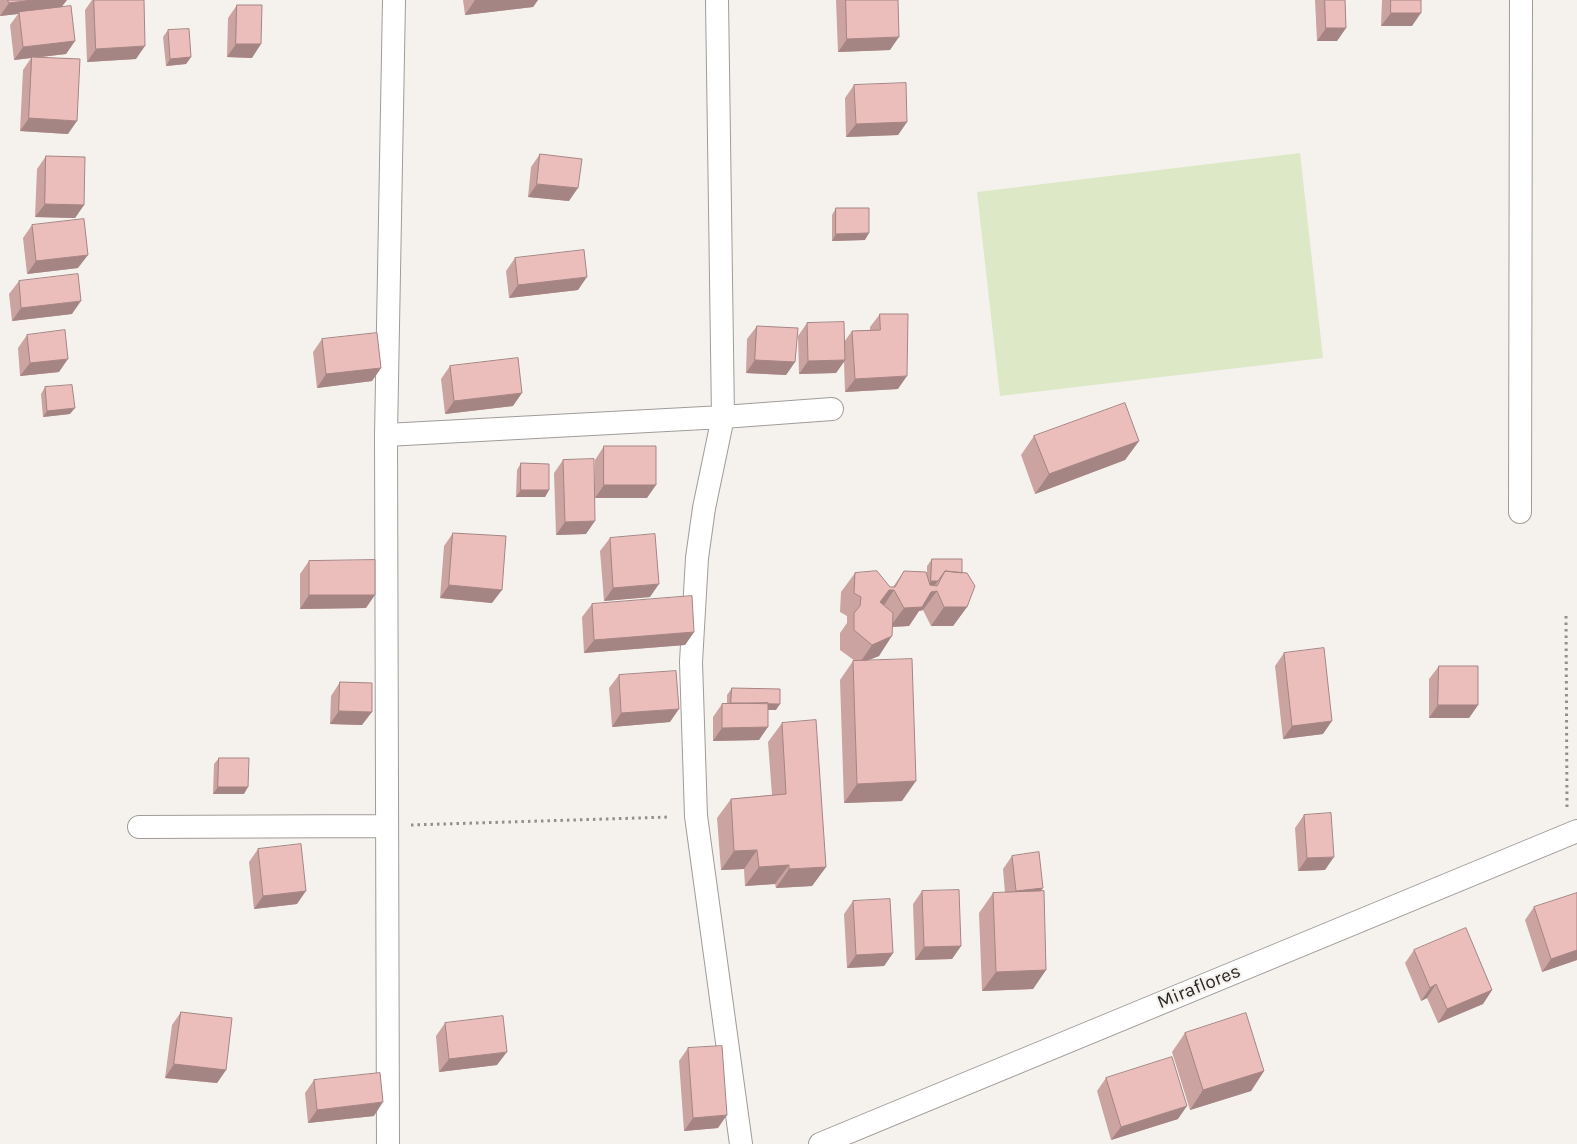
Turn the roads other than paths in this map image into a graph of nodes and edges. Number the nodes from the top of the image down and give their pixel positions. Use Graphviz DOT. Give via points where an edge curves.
graph roads {
  1 [pos="394,0"];
  2 [pos="717,0"];
  3 [pos="1521,0"];
  4 [pos="832,410"];
  5 [pos="722,417"];
  6 [pos="386,435"];
  7 [pos="1520,512"];
  8 [pos="387,826"];
  9 [pos="139,827"];
  10 [pos="1572,832"];
  11 [pos="388,1144"];
  12 [pos="741,1144"];
  13 [pos="820,1144"];
  1 -- 6 [label="street"];
  2 -- 5 [label="street"];
  3 -- 7 [label="street"];
  4 -- 5 [label="street"];
  5 -- 6 [label="street"];
  5 -- 12 [label="street" via="697,558 691,662 696,816"];
  6 -- 8 [label="street"];
  8 -- 9 [label="street"];
  8 -- 11 [label="street"];
  10 -- 13 [label="street, Miraflores"];
}
